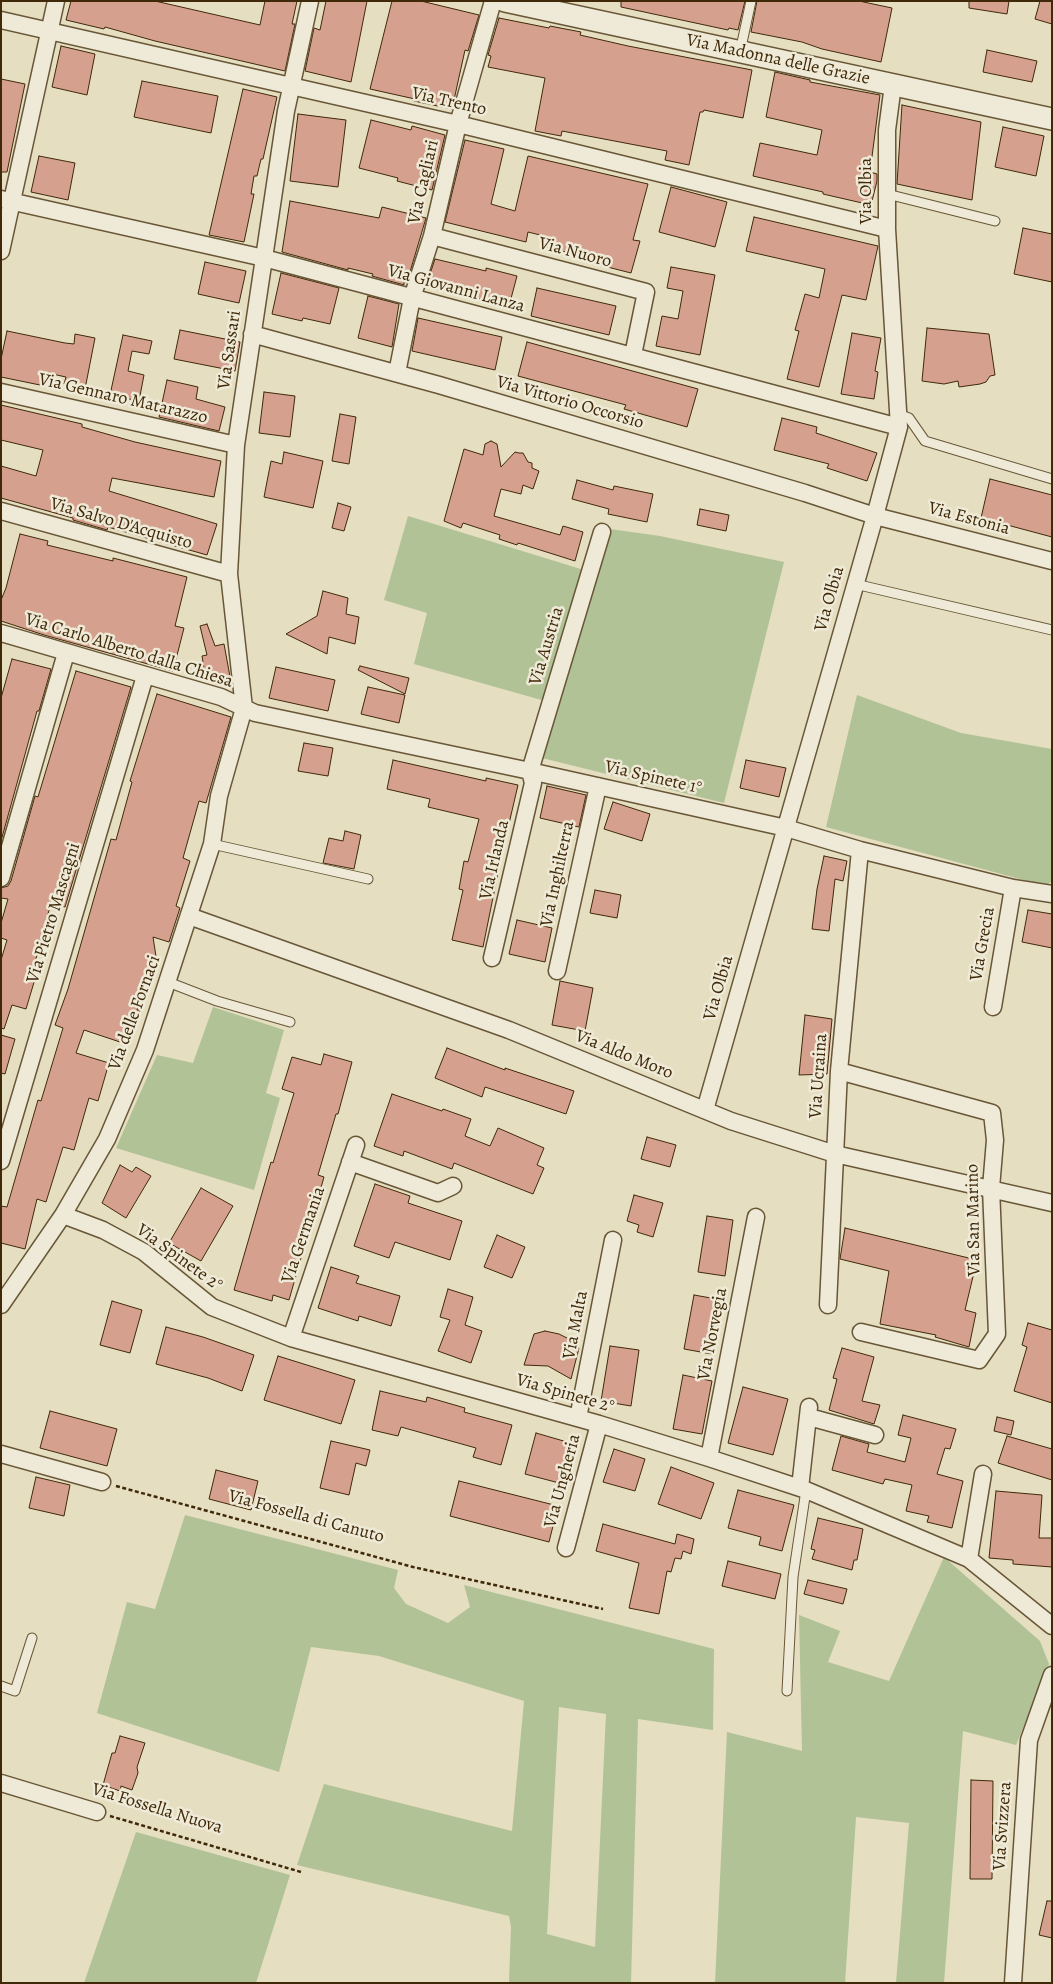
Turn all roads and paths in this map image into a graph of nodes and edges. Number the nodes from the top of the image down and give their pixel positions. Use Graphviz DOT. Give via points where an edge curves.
graph roads {
  1 [pos="56,1"];
  2 [pos="310,1"];
  3 [pos="493,1"];
  4 [pos="505,1"];
  5 [pos="751,1"];
  6 [pos="1,20"];
  7 [pos="50,30"];
  8 [pos="740,52"];
  9 [pos="893,85"];
  10 [pos="292,87"];
  11 [pos="1052,119"];
  12 [pos="458,124"];
  13 [pos="887,194"];
  14 [pos="7,200"];
  15 [pos="995,221"];
  16 [pos="887,229"];
  17 [pos="432,236"];
  18 [pos="1,251"];
  19 [pos="264,258"];
  20 [pos="412,298"];
  21 [pos="252,334"];
  22 [pos="633,355"];
  23 [pos="397,373"];
  24 [pos="1,392"];
  25 [pos="898,420"];
  26 [pos="236,446"];
  27 [pos="1052,479"];
  28 [pos="1,511"];
  29 [pos="875,516"];
  30 [pos="602,532"];
  31 [pos="1052,561"];
  32 [pos="229,574"];
  33 [pos="855,584"];
  34 [pos="1052,630"];
  35 [pos="1,633"];
  36 [pos="66,653"];
  37 [pos="145,676"];
  38 [pos="244,708"];
  39 [pos="530,770"];
  40 [pos="598,786"];
  41 [pos="786,828"];
  42 [pos="212,844"];
  43 [pos="860,850"];
  44 [pos="1,878"];
  45 [pos="368,879"];
  46 [pos="1013,888"];
  47 [pos="1052,894"];
  48 [pos="189,916"];
  49 [pos="492,958"];
  50 [pos="557,972"];
  51 [pos="168,982"];
  52 [pos="993,1007"];
  53 [pos="290,1022"];
  54 [pos="838,1071"];
  55 [pos="705,1110"];
  56 [pos="356,1145"];
  57 [pos="835,1154"];
  58 [pos="1,1161"];
  59 [pos="350,1162"];
  60 [pos="453,1186"];
  61 [pos="991,1188"];
  62 [pos="1052,1203"];
  63 [pos="63,1215"];
  64 [pos="756,1217"];
  65 [pos="613,1240"];
  66 [pos="1,1305"];
  67 [pos="828,1305"];
  68 [pos="861,1332"];
  69 [pos="291,1338"];
  70 [pos="578,1418"];
  71 [pos="599,1424"];
  72 [pos="876,1435"];
  73 [pos="1,1454"];
  74 [pos="710,1458"];
  75 [pos="984,1474"];
  76 [pos="102,1482"];
  77 [pos="803,1489"];
  78 [pos="566,1548"];
  79 [pos="969,1559"];
  80 [pos="603,1609"];
  81 [pos="1052,1626"];
  82 [pos="32,1638"];
  83 [pos="1052,1675"];
  84 [pos="1,1686"];
  85 [pos="787,1691"];
  86 [pos="1,1783"];
  87 [pos="97,1812"];
  88 [pos="301,1872"];
  89 [pos="1013,1983"];
  1 -- 7 [label="street"];
  2 -- 10 [label="street, Via Sassari"];
  3 -- 12 [label="street, Via Cagliari"];
  4 -- 8 [label="street, Via Madonna delle Grazie"];
  5 -- 8 [label="lane"];
  6 -- 7 [label="street, Via Trento"];
  7 -- 10 [label="street, Via Trento"];
  7 -- 14 [label="street"];
  8 -- 9 [label="street, Via Madonna delle Grazie"];
  9 -- 11 [label="street, Via Madonna delle Grazie"];
  9 -- 13 [label="street, Via Olbia" via="888,130"];
  10 -- 12 [label="street, Via Trento"];
  10 -- 19 [label="street, Via Sassari"];
  12 -- 16 [label="street, Via Trento"];
  12 -- 17 [label="street, Via Cagliari"];
  13 -- 15 [label="lane" via="970,220"];
  13 -- 16 [label="street, Via Olbia"];
  14 -- 18 [label="street"];
  14 -- 19 [label="street, Via Giovanni Lanza"];
  16 -- 25 [label="street, Via Olbia"];
  17 -- 20 [label="street, Via Cagliari"];
  17 -- 22 [label="street, Via Nuoro" via="646,292"];
  19 -- 20 [label="street, Via Giovanni Lanza"];
  19 -- 21 [label="street, Via Sassari"];
  20 -- 22 [label="street, Via Giovanni Lanza"];
  20 -- 23 [label="street, Via Cagliari"];
  21 -- 23 [label="street, Via Vittorio Occorsio"];
  21 -- 26 [label="street, Via Sassari"];
  22 -- 25 [label="street, Via Giovanni Lanza"];
  23 -- 29 [label="street, Via Vittorio Occorsio"];
  24 -- 26 [label="street, Via Gennaro Matarazzo"];
  25 -- 27 [label="lane" via="909,418 925,441"];
  25 -- 29 [label="street, Via Olbia"];
  26 -- 32 [label="street, Via Sassari"];
  28 -- 32 [label="street, Via Salvo D'Acquisto"];
  29 -- 31 [label="street, Via Estonia"];
  29 -- 33 [label="street, Via Olbia"];
  30 -- 39 [label="street, Via Austria"];
  32 -- 38 [label="street, Via Sassari"];
  33 -- 34 [label="lane"];
  33 -- 41 [label="street, Via Olbia"];
  35 -- 36 [label="street, Via Carlo Alberto dalla Chiesa"];
  36 -- 37 [label="street, Via Carlo Alberto dalla Chiesa"];
  36 -- 44 [label="street"];
  37 -- 38 [label="street, Via Carlo Alberto dalla Chiesa" via="222,697"];
  37 -- 58 [label="street, Via Pietro Mascagni"];
  38 -- 39 [label="street, Via Spinete 1°" via="255,713"];
  38 -- 42 [label="street, Via delle Fornaci" via="220,796"];
  39 -- 40 [label="street, Via Spinete 1°"];
  39 -- 49 [label="street, Via Irlanda" via="533,783"];
  40 -- 41 [label="street, Via Spinete 1°"];
  40 -- 50 [label="street, Via Inghilterra"];
  41 -- 43 [label="street, Via Spinete 1°"];
  41 -- 55 [label="street, Via Olbia"];
  42 -- 45 [label="lane"];
  42 -- 48 [label="street, Via delle Fornaci"];
  43 -- 46 [label="street, Via Spinete 1°"];
  43 -- 54 [label="street, Via Ucraina"];
  46 -- 47 [label="street, Via Spinete 1°"];
  46 -- 52 [label="street, Via Grecia"];
  48 -- 51 [label="street, Via delle Fornaci"];
  48 -- 55 [label="street, Via Aldo Moro" via="509,1030"];
  51 -- 53 [label="lane" via="216,1001"];
  51 -- 63 [label="street, Via delle Fornaci" via="146,1050 107,1139"];
  54 -- 57 [label="street, Via Ucraina"];
  54 -- 61 [label="street, Via San Marino" via="992,1113 995,1140"];
  55 -- 57 [label="street, Via Aldo Moro"];
  56 -- 59 [label="street, Via Germania"];
  57 -- 61 [label="street, Via Aldo Moro"];
  57 -- 67 [label="street, Via Ucraina"];
  59 -- 60 [label="street" via="438,1193"];
  59 -- 69 [label="street, Via Germania"];
  61 -- 62 [label="street, Via Aldo Moro"];
  61 -- 68 [label="street, Via San Marino" via="997,1334 979,1360"];
  63 -- 66 [label="street, Via delle Fornaci"];
  63 -- 69 [label="street, Via Spinete 2°" via="103,1230 144,1252 212,1307"];
  64 -- 74 [label="street, Via Norvegia"];
  65 -- 70 [label="street, Via Malta"];
  69 -- 70 [label="street, Via Spinete 2°"];
  70 -- 71 [label="street, Via Spinete 2°"];
  71 -- 74 [label="street, Via Spinete 2°"];
  71 -- 78 [label="street, Via Ungheria"];
  72 -- 77 [label="street" via="809,1412"];
  73 -- 76 [label="street"];
  74 -- 77 [label="street, Via Spinete 2°"];
  75 -- 79 [label="street"];
  76 -- 80 [label="path, Via Fossella di Canuto" via="413,1567"];
  77 -- 79 [label="street, Via Spinete 2°"];
  77 -- 85 [label="lane" via="793,1576"];
  79 -- 81 [label="street, Via Spinete 2°"];
  82 -- 84 [label="lane" via="15,1691"];
  83 -- 89 [label="street, Via Svizzera" via="1029,1740"];
  86 -- 87 [label="street, Via Fossella Nuova"];
  87 -- 88 [label="path, Via Fossella Nuova"];
}
